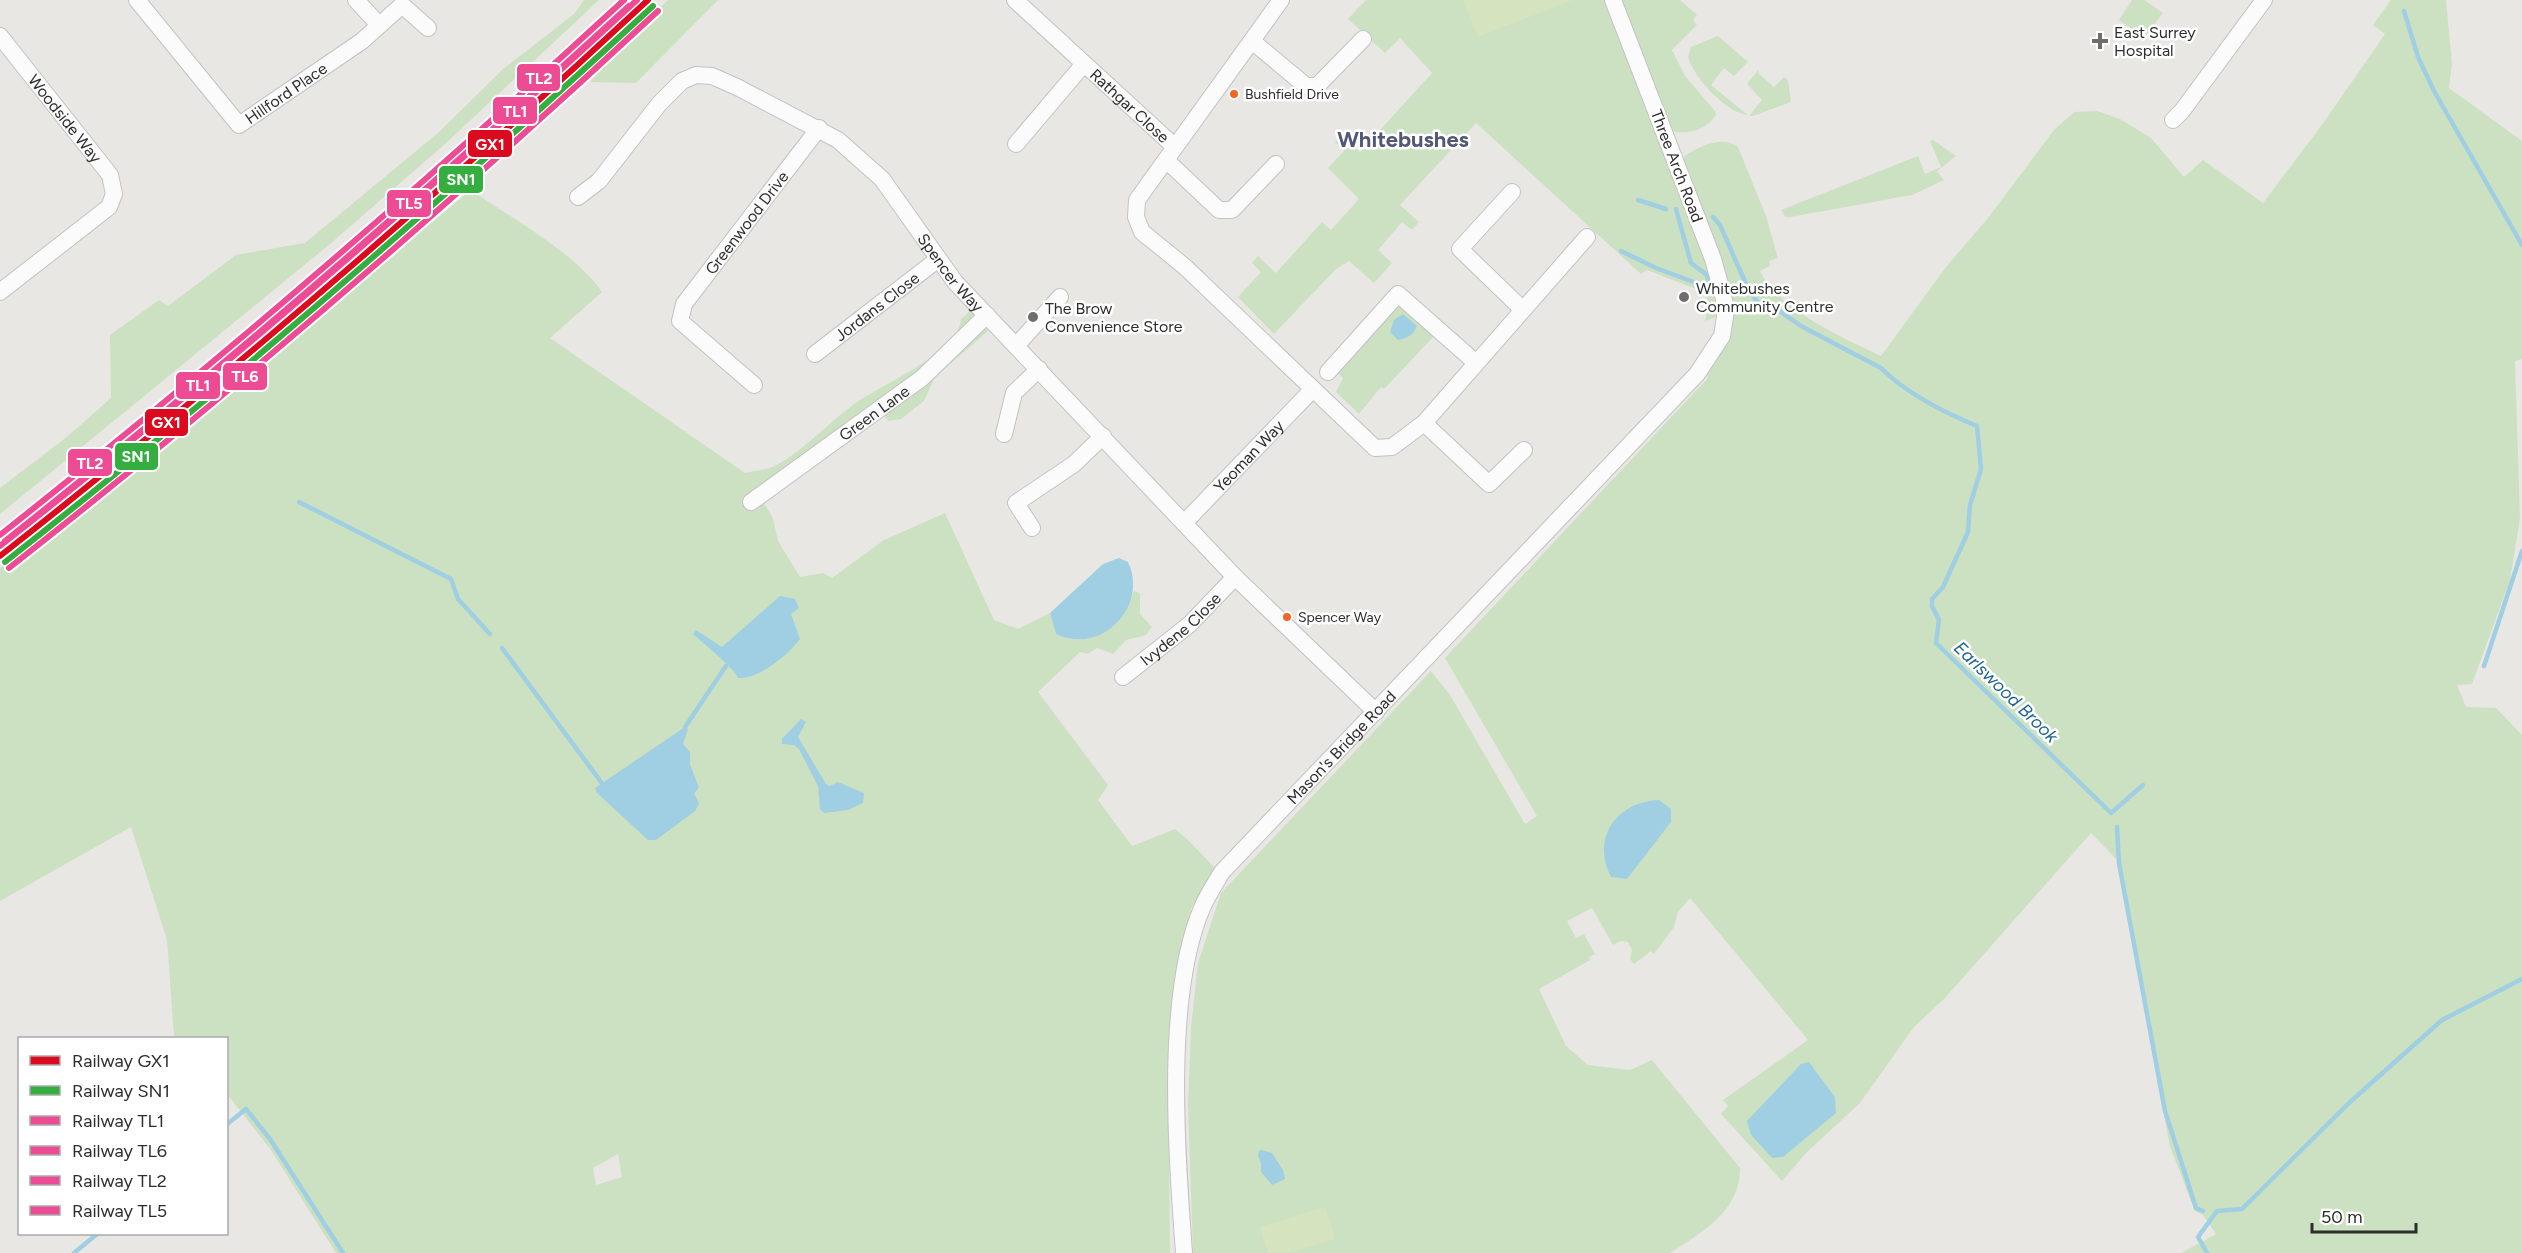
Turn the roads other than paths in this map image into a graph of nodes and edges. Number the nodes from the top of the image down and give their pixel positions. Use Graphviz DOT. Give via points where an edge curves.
graph roads {
  1 [pos="137,0"];
  2 [pos="356,0"];
  3 [pos="1015,0"];
  4 [pos="1613,0"];
  5 [pos="2264,0"];
  6 [pos="1276,2"];
  7 [pos="400,3"];
  8 [pos="379,25"];
  9 [pos="428,27"];
  10 [pos="0,36"];
  11 [pos="1363,39"];
  12 [pos="1252,41"];
  13 [pos="1083,65"];
  14 [pos="2173,120"];
  15 [pos="819,128"];
  16 [pos="1016,144"];
  17 [pos="1170,154"];
  18 [pos="1276,164"];
  19 [pos="1512,192"];
  20 [pos="578,197"];
  21 [pos="1587,237"];
  22 [pos="937,260"];
  23 [pos="2,289"];
  24 [pos="1060,297"];
  25 [pos="1523,310"];
  26 [pos="987,315"];
  27 [pos="1722,336"];
  28 [pos="1016,346"];
  29 [pos="815,354"];
  30 [pos="1475,362"];
  31 [pos="1038,369"];
  32 [pos="1328,372"];
  33 [pos="754,386"];
  34 [pos="1312,390"];
  35 [pos="1424,423"];
  36 [pos="1004,434"];
  37 [pos="1103,436"];
  38 [pos="1524,450"];
  39 [pos="751,502"];
  40 [pos="1184,523"];
  41 [pos="1032,528"];
  42 [pos="1235,577"];
  43 [pos="1123,677"];
  44 [pos="1376,712"];
  45 [pos="1184,1253"];
  1 -- 8 [label="street, Hillford Place" via="239,125 313,77"];
  2 -- 8 [label="street"];
  3 -- 13 [label="street, Rathgar Close"];
  4 -- 27 [label="street, Three Arch Road" via="1713,259 1726,310"];
  5 -- 14 [label="street"];
  6 -- 12 [label="street"];
  7 -- 8 [label="street, Hillford Place"];
  7 -- 9 [label="street, Hillford Place"];
  10 -- 23 [label="street, Woodside Way" via="111,175 114,194 109,207"];
  11 -- 12 [label="street" via="1317,86 1306,86"];
  12 -- 17 [label="street"];
  13 -- 16 [label="street, Rathgar Close"];
  13 -- 17 [label="street, Rathgar Close"];
  15 -- 20 [label="street, Spencer Way" via="712,76 696,75 682,81 659,104 599,181"];
  15 -- 22 [label="street, Spencer Way" via="882,179"];
  15 -- 33 [label="street, Greenwood Drive" via="684,304 680,321"];
  17 -- 18 [label="street, Rathgar Close" via="1219,210 1232,210"];
  17 -- 34 [label="street" via="1137,200 1136,217 1142,232 1184,266"];
  19 -- 25 [label="street" via="1460,249"];
  21 -- 25 [label="street"];
  22 -- 26 [label="street, Spencer Way"];
  22 -- 29 [label="street, Jordans Close"];
  24 -- 28 [label="street"];
  25 -- 30 [label="street"];
  26 -- 28 [label="street, Spencer Way"];
  26 -- 39 [label="street, Green Lane" via="922,378"];
  27 -- 44 [label="street, Mason's Bridge Road" via="1697,374"];
  28 -- 31 [label="street, Spencer Way"];
  30 -- 32 [label="street" via="1398,294"];
  30 -- 35 [label="street"];
  31 -- 36 [label="street" via="1014,393"];
  31 -- 37 [label="street, Spencer Way"];
  34 -- 35 [label="street" via="1375,448 1392,447"];
  34 -- 40 [label="street, Yeoman Way"];
  35 -- 38 [label="street" via="1490,484"];
  37 -- 40 [label="street, Spencer Way"];
  37 -- 41 [label="street" via="1074,464 1016,503"];
  40 -- 42 [label="street, Spencer Way"];
  42 -- 43 [label="street, Ivydene Close" via="1190,624"];
  42 -- 44 [label="street, Spencer Way"];
  44 -- 45 [label="street, Mason's Bridge Road" via="1235,856 1202,908 1187,963 1178,1046"];
}
